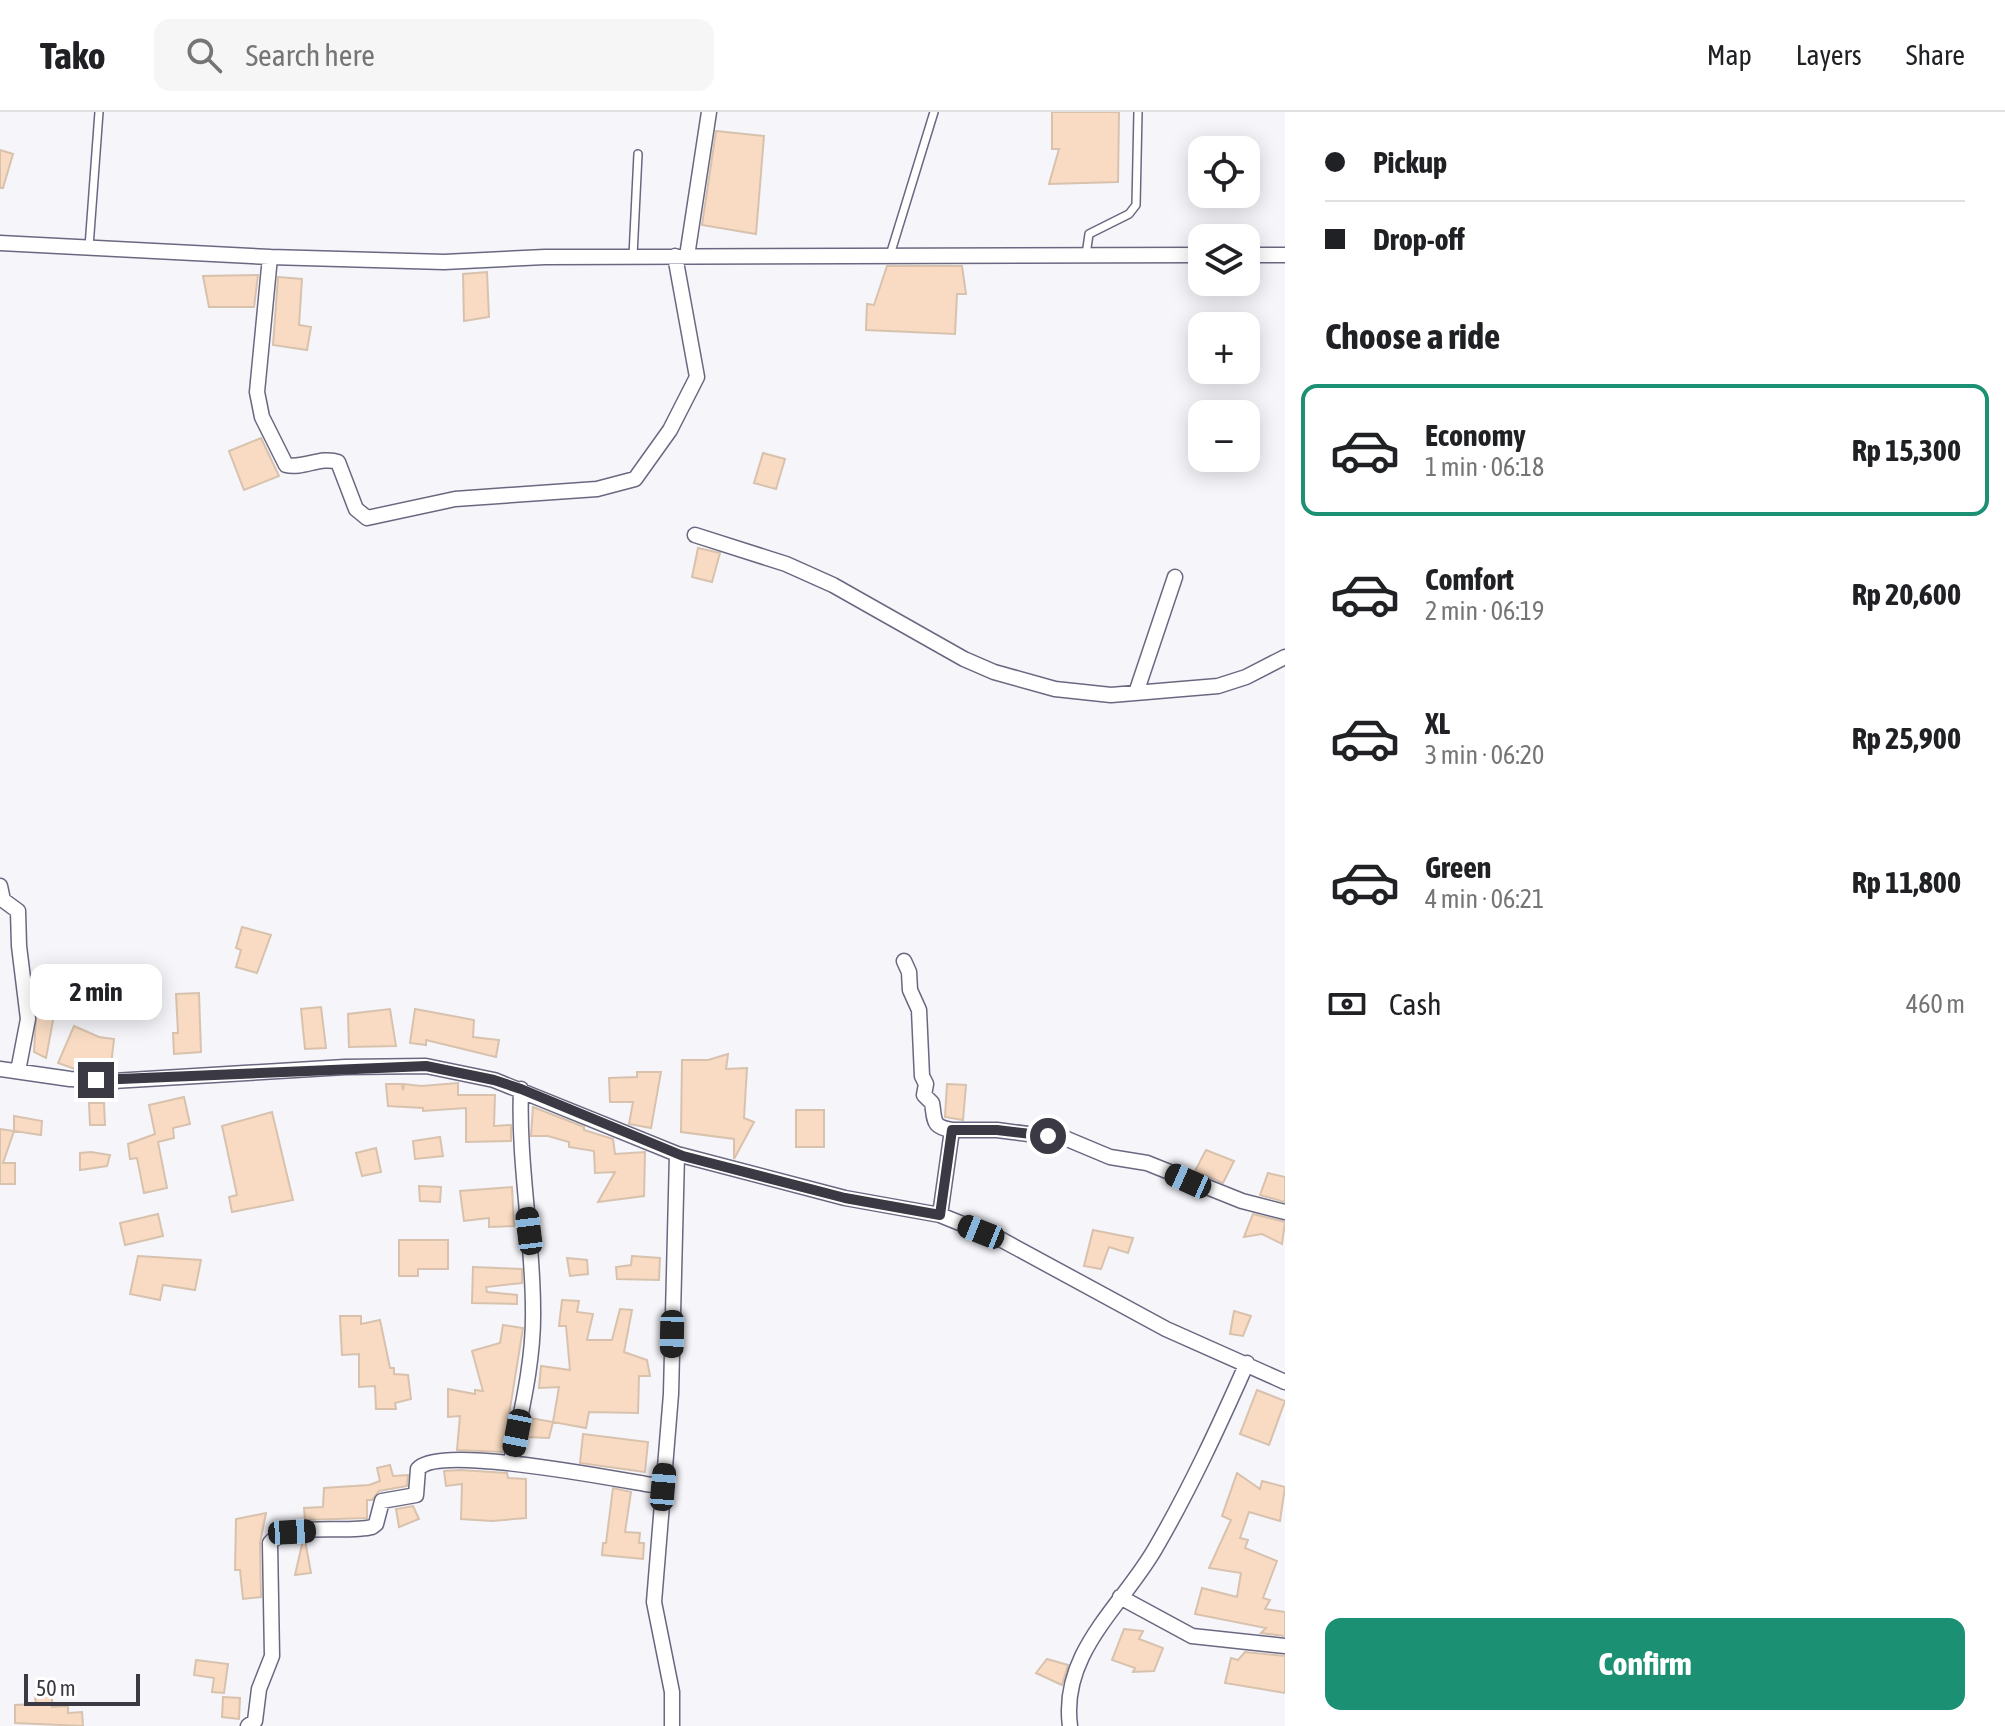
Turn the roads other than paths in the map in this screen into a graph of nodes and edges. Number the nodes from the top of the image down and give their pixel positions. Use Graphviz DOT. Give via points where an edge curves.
graph roads {
  1 [pos="99,112"];
  2 [pos="709,112"];
  3 [pos="934,112"];
  4 [pos="1138,112"];
  5 [pos="638,154"];
  6 [pos="0,243"];
  7 [pos="89,247"];
  8 [pos="1188,255"];
  9 [pos="1260,255"];
  10 [pos="1285,255"];
  11 [pos="633,256"];
  12 [pos="681,256"];
  13 [pos="270,257"];
  14 [pos="1086,257"];
  15 [pos="889,258"];
  16 [pos="695,535"];
  17 [pos="1175,577"];
  18 [pos="1285,657"];
  19 [pos="1136,693"];
  20 [pos="0,886"];
  21 [pos="904,961"];
  22 [pos="0,1069"];
  23 [pos="18,1071"];
  24 [pos="521,1089"];
  25 [pos="952,1130"];
  26 [pos="677,1154"];
  27 [pos="1285,1212"];
  28 [pos="940,1215"];
  29 [pos="1247,1363"];
  30 [pos="1285,1382"];
  31 [pos="511,1462"];
  32 [pos="663,1487"];
  33 [pos="1120,1597"];
  34 [pos="1285,1646"];
  35 [pos="248,1726"];
  36 [pos="672,1726"];
  37 [pos="1070,1726"];
  1 -- 7 [label="lane"];
  2 -- 12 [label="street"];
  3 -- 15 [label="lane"];
  4 -- 14 [label="lane" via="1135,207 1089,234"];
  5 -- 11 [label="lane"];
  6 -- 7 [label="street"];
  7 -- 13 [label="street"];
  8 -- 14 [label="street"];
  9 -- 10 [label="street"];
  11 -- 12 [label="street"];
  11 -- 13 [label="street" via="444,262"];
  12 -- 13 [label="street" via="697,377 670,430 635,479 597,489 455,499 367,518 356,509 338,462 286,465 262,417 257,392"];
  12 -- 15 [label="street"];
  14 -- 15 [label="street"];
  16 -- 19 [label="street" via="833,585 994,672 1087,695"];
  17 -- 19 [label="street"];
  18 -- 19 [label="street" via="1218,686"];
  20 -- 23 [label="street" via="3,900 18,911 27,999"];
  21 -- 25 [label="street" via="919,1010 924,1095 932,1103 934,1124"];
  22 -- 23 [label="street"];
  23 -- 24 [label="street" via="113,1081 426,1066"];
  24 -- 26 [label="street"];
  24 -- 31 [label="street" via="533,1315"];
  25 -- 27 [label="street" via="1067,1139"];
  25 -- 28 [label="street"];
  26 -- 28 [label="street" via="845,1198"];
  26 -- 32 [label="street" via="671,1394"];
  28 -- 29 [label="street" via="1042,1260 1166,1329"];
  29 -- 30 [label="street"];
  29 -- 33 [label="street" via="1154,1552"];
  31 -- 32 [label="street"];
  31 -- 35 [label="street" via="426,1462 418,1469 417,1493 382,1501 372,1527 276,1536 270,1543 272,1656 259,1689 255,1721"];
  32 -- 36 [label="street" via="654,1602 672,1692"];
  33 -- 34 [label="street" via="1192,1636"];
  33 -- 37 [label="street" via="1074,1674"];
}
